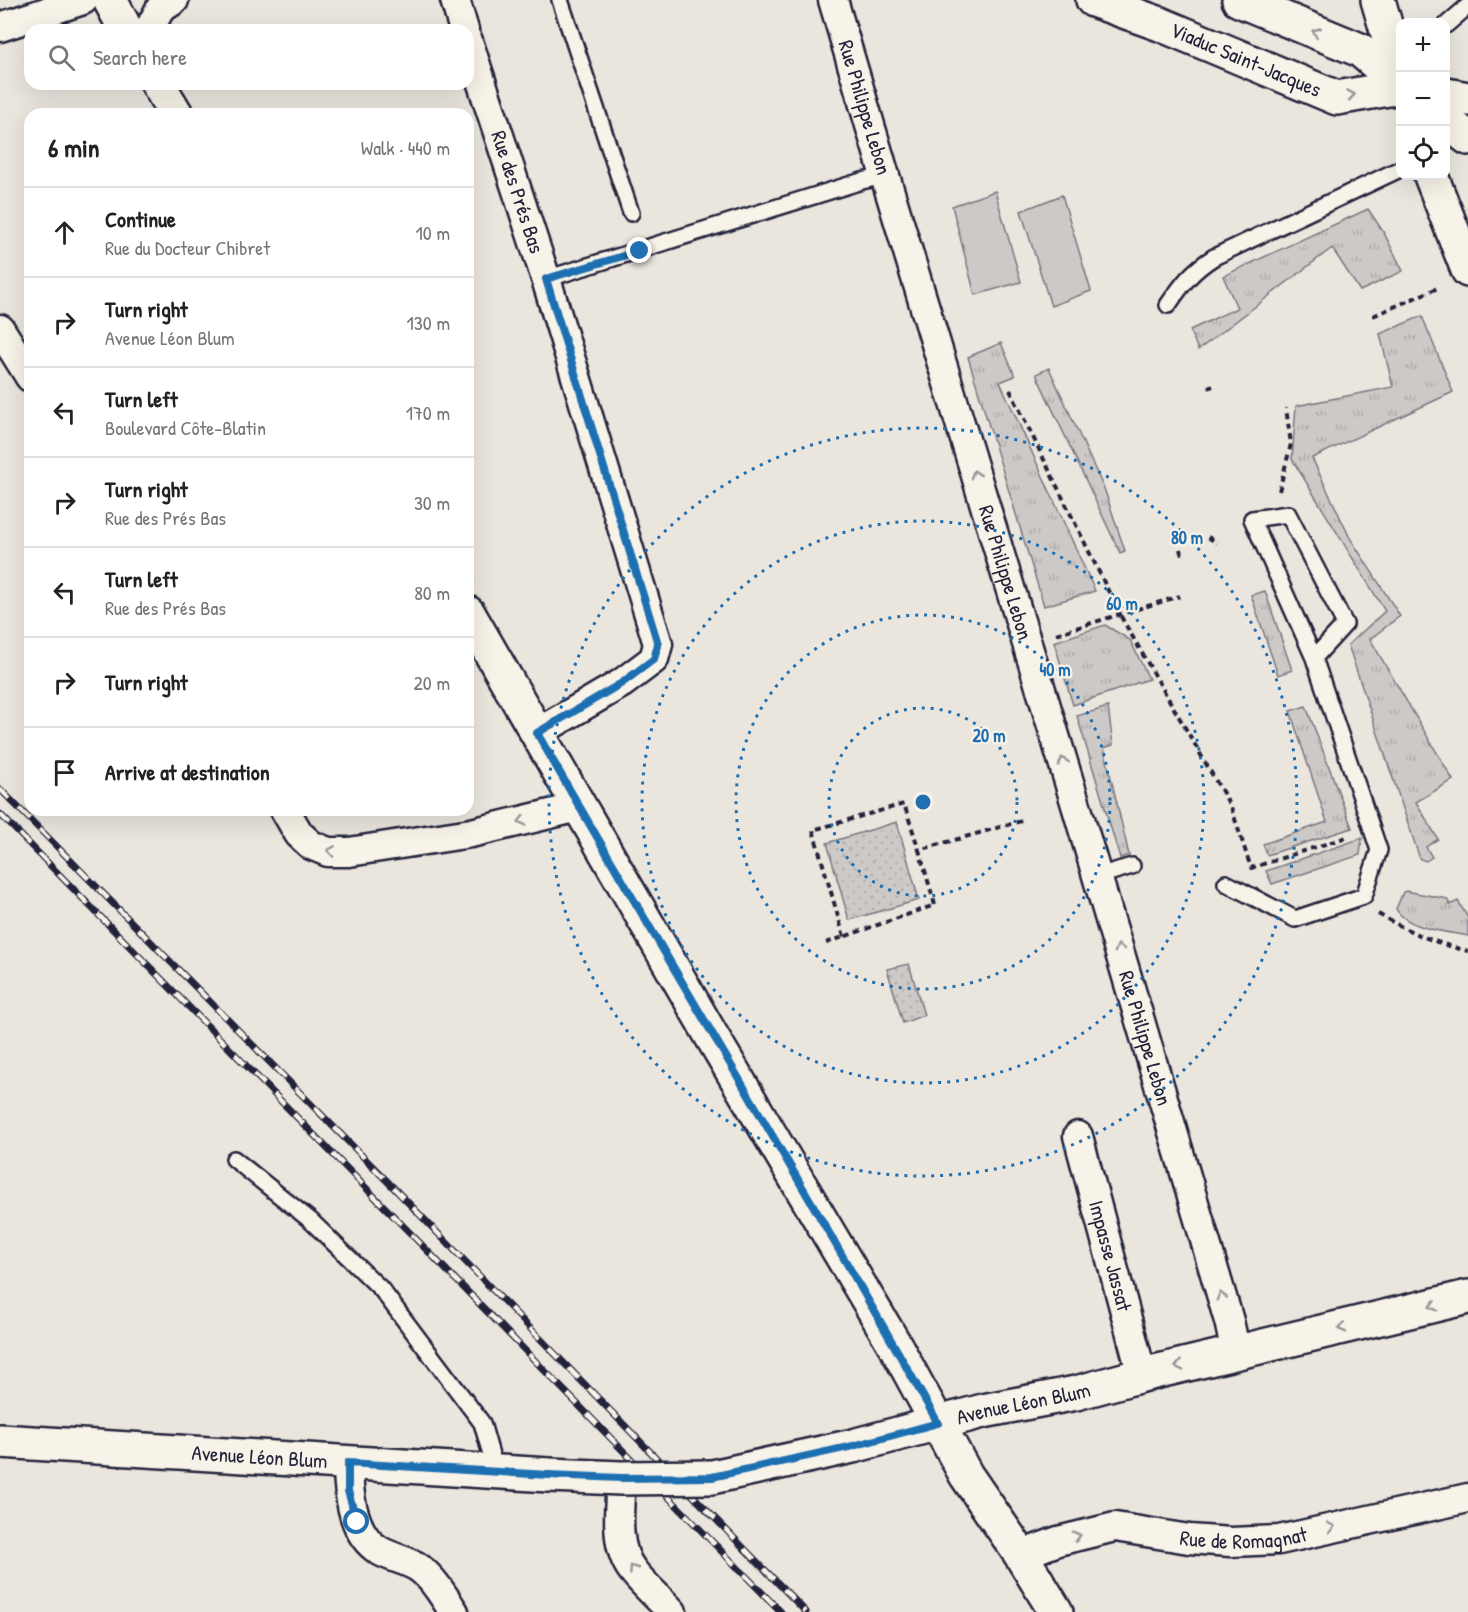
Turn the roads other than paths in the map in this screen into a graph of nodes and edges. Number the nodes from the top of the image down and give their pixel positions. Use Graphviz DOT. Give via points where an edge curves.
graph roads {
  1 [pos="83,0"];
  2 [pos="110,0"];
  3 [pos="174,0"];
  4 [pos="455,0"];
  5 [pos="560,0"];
  6 [pos="833,0"];
  7 [pos="1093,0"];
  8 [pos="1239,0"];
  9 [pos="1378,0"];
  10 [pos="1468,6"];
  11 [pos="1450,22"];
  12 [pos="123,24"];
  13 [pos="152,24"];
  14 [pos="462,24"];
  15 [pos="0,27"];
  16 [pos="474,59"];
  17 [pos="1400,72"];
  18 [pos="1396,81"];
  19 [pos="1396,86"];
  20 [pos="162,90"];
  21 [pos="1450,96"];
  22 [pos="1468,99"];
  23 [pos="172,108"];
  24 [pos="1450,124"];
  25 [pos="1468,138"];
  26 [pos="1396,171"];
  27 [pos="885,176"];
  28 [pos="1432,180"];
  29 [pos="631,213"];
  30 [pos="1457,277"];
  31 [pos="546,279"];
  32 [pos="1168,305"];
  33 [pos="0,329"];
  34 [pos="24,367"];
  35 [pos="474,623"];
  36 [pos="1314,658"];
  37 [pos="537,733"];
  38 [pos="579,807"];
  39 [pos="288,816"];
  40 [pos="1132,866"];
  41 [pos="1098,876"];
  42 [pos="1226,883"];
  43 [pos="1078,1136"];
  44 [pos="234,1159"];
  45 [pos="1468,1297"];
  46 [pos="1236,1353"];
  47 [pos="1142,1375"];
  48 [pos="938,1423"];
  49 [pos="0,1441"];
  50 [pos="348,1463"];
  51 [pos="496,1472"];
  52 [pos="621,1478"];
  53 [pos="1468,1498"];
  54 [pos="1021,1555"];
  55 [pos="454,1612"];
  56 [pos="672,1612"];
  57 [pos="1056,1612"];
  1 -- 15 [label="street"];
  2 -- 12 [label="main road"];
  3 -- 13 [label="street" via="160,9"];
  4 -- 14 [label="street"];
  5 -- 29 [label="lane"];
  6 -- 27 [label="street, Rue Philippe Lebon"];
  7 -- 19 [label="main road, Viaduc Saint-Jacques, one-way" via="1337,98"];
  18 -- 8 [label="main road, Viaduc Saint-Jacques, one-way" via="1360,50"];
  9 -- 17 [label="main road"];
  10 -- 11 [label="lane"];
  16 -- 31 [label="street, Rue des Prés Bas"];
  20 -- 23 [label="main road"];
  21 -- 22 [label="main road"];
  24 -- 25 [label="main road"];
  26 -- 32 [label="lane" via="1214,257 1184,281"];
  27 -- 31 [label="lane"];
  41 -- 27 [label="street, Rue Philippe Lebon, one-way"];
  28 -- 30 [label="main road"];
  31 -- 37 [label="street, Rue des Prés Bas" via="658,644 654,659 622,683"];
  33 -- 34 [label="street"];
  35 -- 37 [label="main road"];
  36 -- 36 [label="lane" via="1345,624 1287,514 1252,519"];
  36 -- 42 [label="lane" via="1379,850 1364,896 1295,919"];
  37 -- 38 [label="main road"];
  38 -- 39 [label="street, one-way" via="471,833 349,852 328,852 311,845"];
  38 -- 48 [label="main road"];
  40 -- 41 [label="lane"];
  46 -- 41 [label="street, Rue Philippe Lebon, one-way"];
  43 -- 47 [label="street, Impasse Jassat"];
  44 -- 51 [label="lane" via="310,1220 381,1289 482,1423"];
  45 -- 46 [label="main road, Avenue Léon Blum, one-way"];
  46 -- 47 [label="main road, Avenue Léon Blum, one-way"];
  47 -- 48 [label="main road, Avenue Léon Blum"];
  48 -- 52 [label="main road, Avenue Léon Blum, bridge" via="712,1477"];
  48 -- 54 [label="main road" via="966,1475"];
  49 -- 50 [label="main road, Avenue Léon Blum"];
  50 -- 51 [label="main road, Avenue Léon Blum"];
  50 -- 55 [label="street" via="348,1491 366,1539 379,1551 419,1568"];
  51 -- 52 [label="main road, Avenue Léon Blum, bridge"];
  56 -- 52 [label="street, one-way" via="632,1570 623,1554"];
  54 -- 53 [label="street, Rue de Romagnat, one-way" via="1115,1527 1189,1539 1279,1540"];
  54 -- 57 [label="main road"];
}
